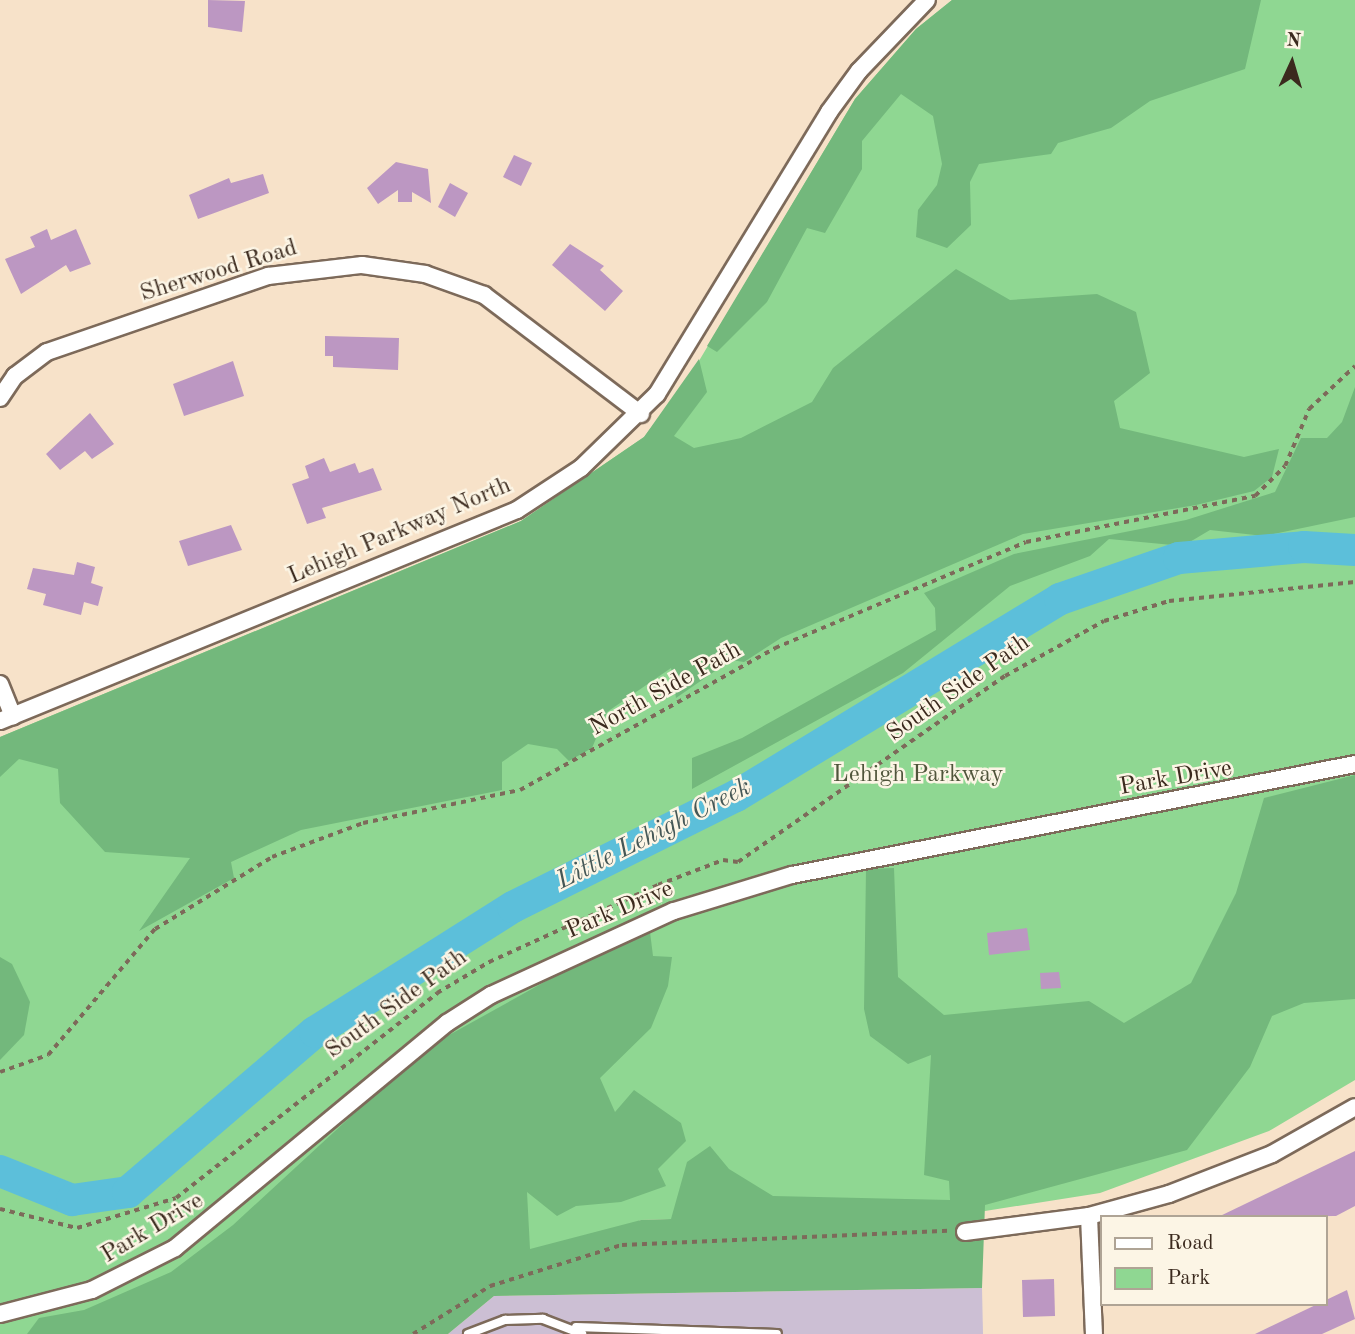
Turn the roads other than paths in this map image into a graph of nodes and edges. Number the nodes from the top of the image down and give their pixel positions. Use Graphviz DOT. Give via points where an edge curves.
graph roads {
  1 [pos="927,0"];
  2 [pos="0,398"];
  3 [pos="640,414"];
  4 [pos="0,684"];
  5 [pos="7,719"];
  6 [pos="1355,764"];
  7 [pos="1355,1107"];
  8 [pos="1089,1216"];
  9 [pos="965,1232"];
  10 [pos="0,1314"];
  11 [pos="576,1327"];
  12 [pos="468,1334"];
  13 [pos="582,1334"];
  14 [pos="778,1334"];
  15 [pos="1094,1334"];
  1 -- 3 [label="street, Lehigh Parkway North" via="876,52 830,112"];
  2 -- 3 [label="street, Sherwood Road" via="15,376 47,352 268,276 362,265 425,274 484,295"];
  3 -- 5 [label="street, Lehigh Parkway North" via="581,468 517,510"];
  4 -- 5 [label="street"];
  6 -- 10 [label="street, Park Drive" via="792,876 674,911 491,995 447,1023 175,1248 92,1290"];
  7 -- 8 [label="street" via="1221,1176"];
  8 -- 9 [label="street"];
  8 -- 15 [label="street"];
  11 -- 12 [label="lane" via="505,1320"];
  11 -- 13 [label="lane"];
  11 -- 14 [label="lane"];
}
